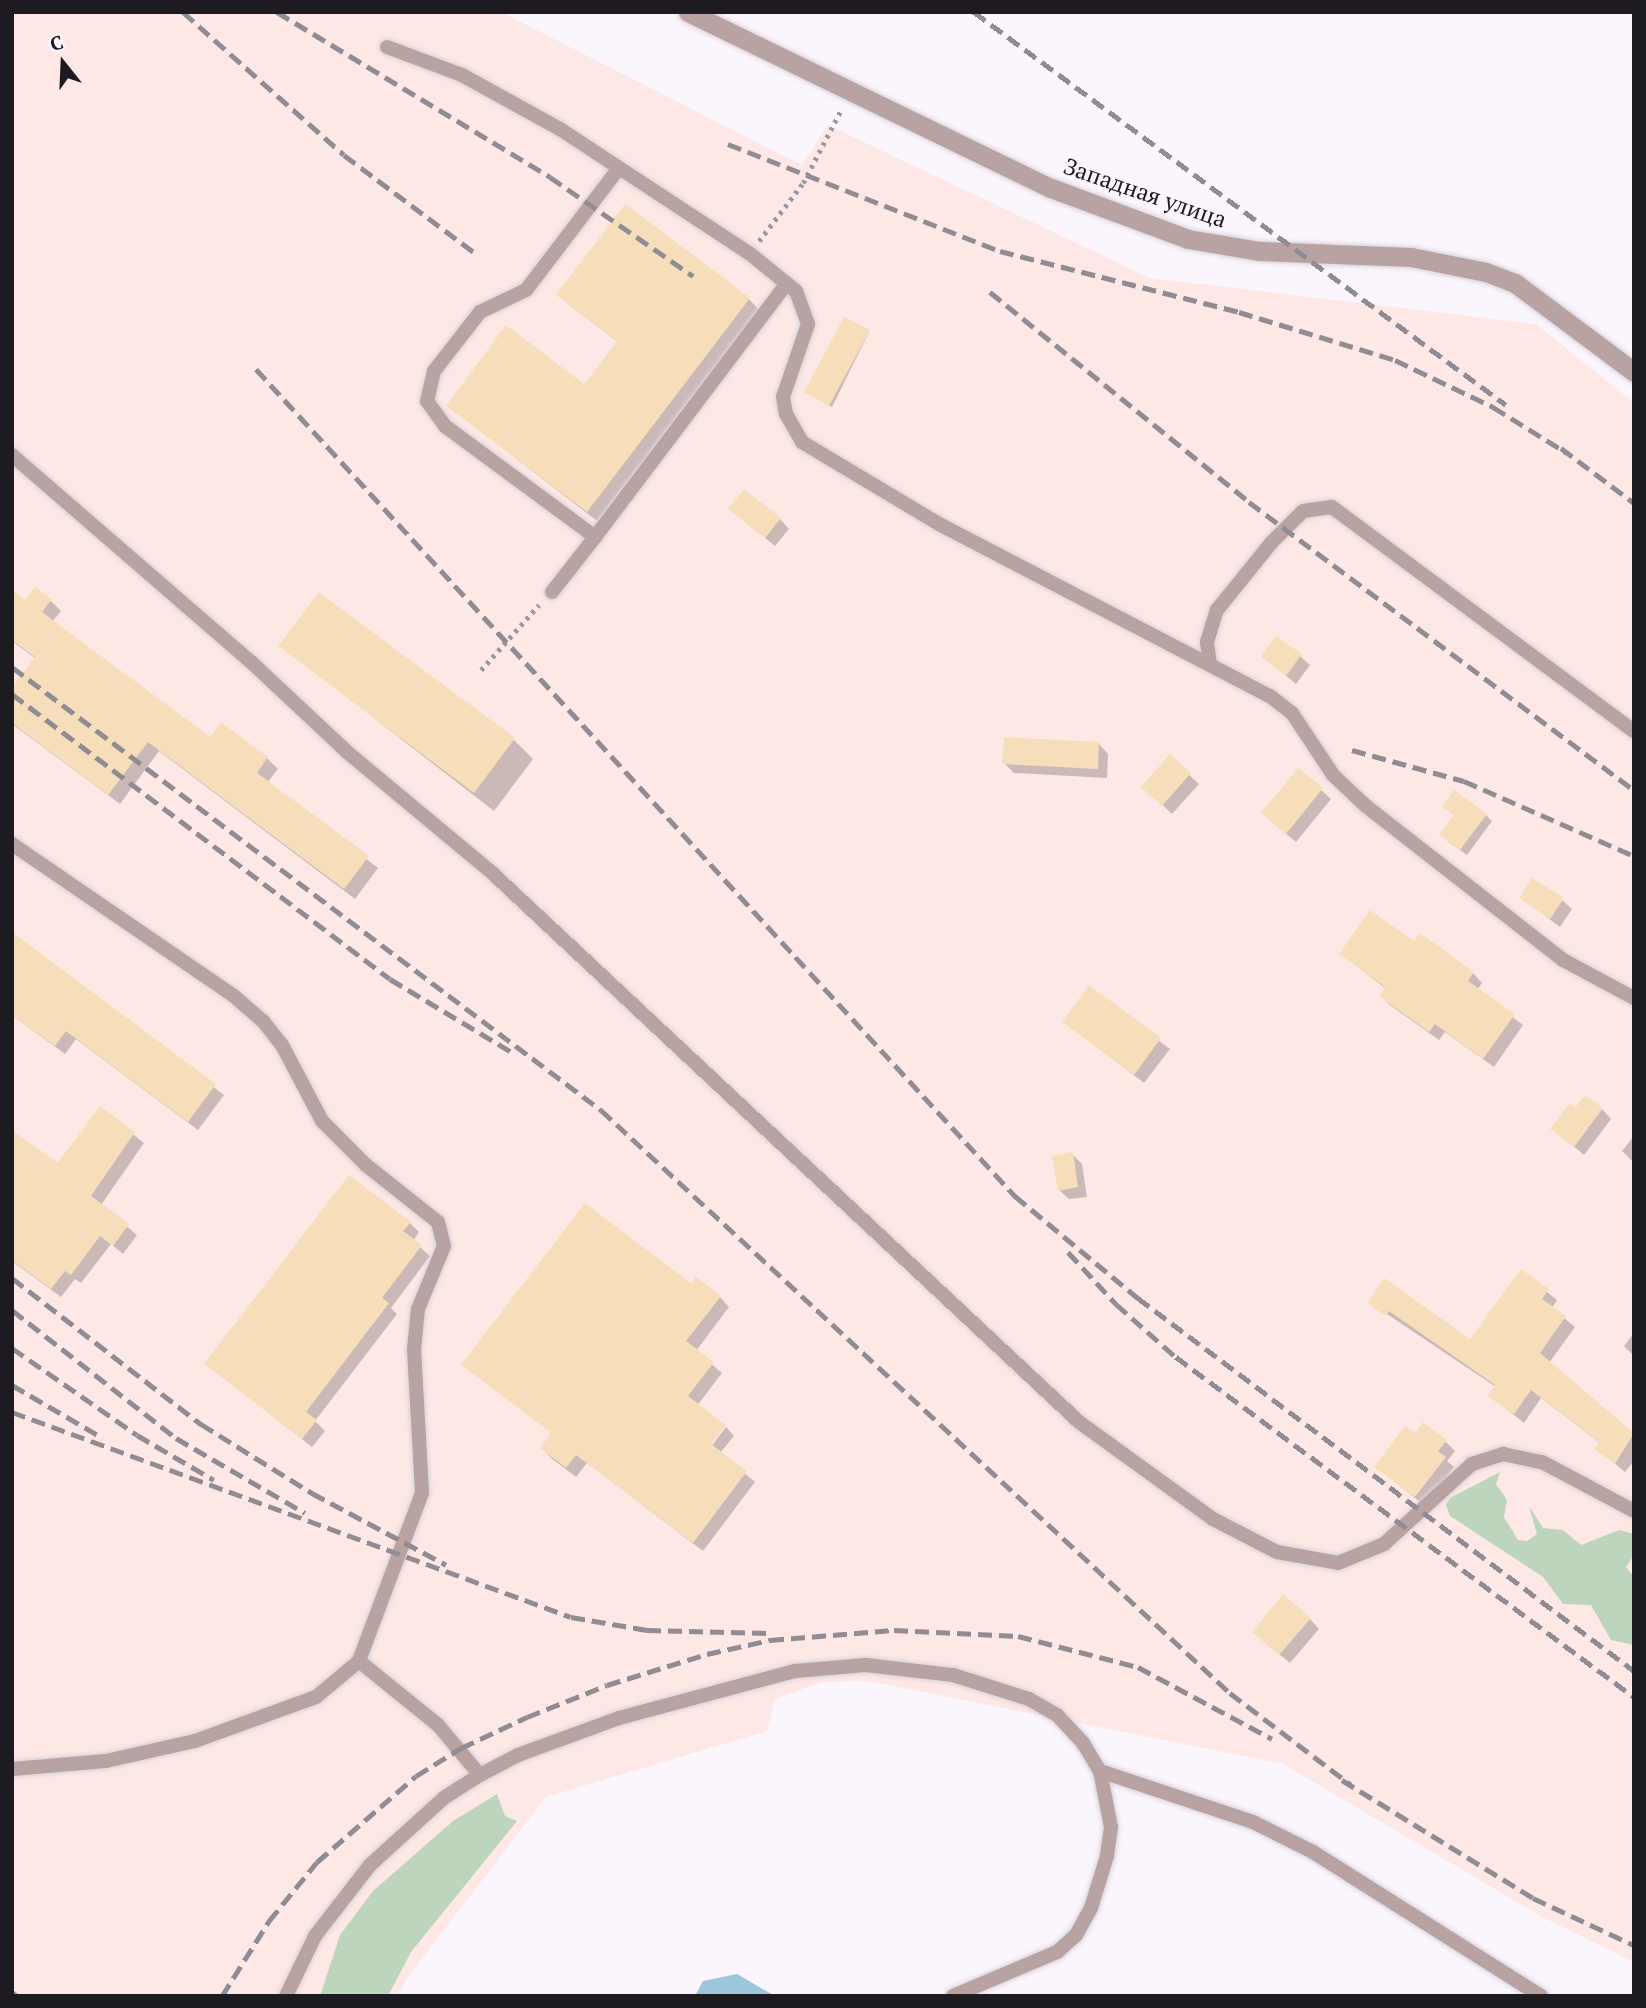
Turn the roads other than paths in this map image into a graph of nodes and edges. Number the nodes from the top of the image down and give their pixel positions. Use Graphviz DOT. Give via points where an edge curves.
graph roads {
  1 [pos="688,12"];
  2 [pos="387,47"];
  3 [pos="619,168"];
  4 [pos="787,283"];
  5 [pos="1634,372"];
  6 [pos="12,455"];
  7 [pos="595,537"];
  8 [pos="552,592"];
  9 [pos="1210,664"];
  10 [pos="1634,731"];
  11 [pos="12,844"];
  12 [pos="1634,998"];
  13 [pos="1634,1511"];
  14 [pos="359,1661"];
  15 [pos="12,1769"];
  16 [pos="1100,1771"];
  17 [pos="480,1775"];
  18 [pos="286,1996"];
  19 [pos="953,1996"];
  20 [pos="1541,1996"];
  1 -- 5 [label="street, Западная улица" via="1051,188 1188,239 1260,251 1411,257 1496,275 1538,296"];
  2 -- 3 [label="lane" via="473,80"];
  3 -- 4 [label="lane"];
  3 -- 7 [label="lane" via="526,290 480,312 434,371 427,401 445,426"];
  4 -- 7 [label="lane"];
  4 -- 9 [label="lane" via="806,309 808,324 783,397 786,414 802,442 939,524"];
  6 -- 13 [label="lane" via="251,662 346,751 489,870 1079,1422 1204,1513 1252,1542 1297,1558 1338,1563 1384,1544 1472,1464 1503,1454 1542,1462"];
  7 -- 8 [label="lane"];
  9 -- 10 [label="lane" via="1207,642 1217,610 1270,543 1303,511 1332,507"];
  9 -- 12 [label="lane" via="1292,713 1333,775 1366,806 1563,960"];
  11 -- 14 [label="lane" via="234,996 263,1021 287,1054 322,1121 366,1165 438,1222 444,1246 418,1309 414,1349 422,1493"];
  14 -- 15 [label="lane" via="316,1697 195,1741 106,1761"];
  14 -- 17 [label="lane" via="438,1725"];
  16 -- 17 [label="lane" via="1083,1743 1057,1715 1029,1699 953,1675 832,1665 619,1718 518,1755"];
  16 -- 19 [label="lane" via="1111,1827 1107,1856 1091,1908 1076,1935 1057,1952"];
  16 -- 20 [label="lane" via="1253,1822 1301,1846"];
  17 -- 18 [label="lane" via="445,1797 370,1865 315,1936"];
}
